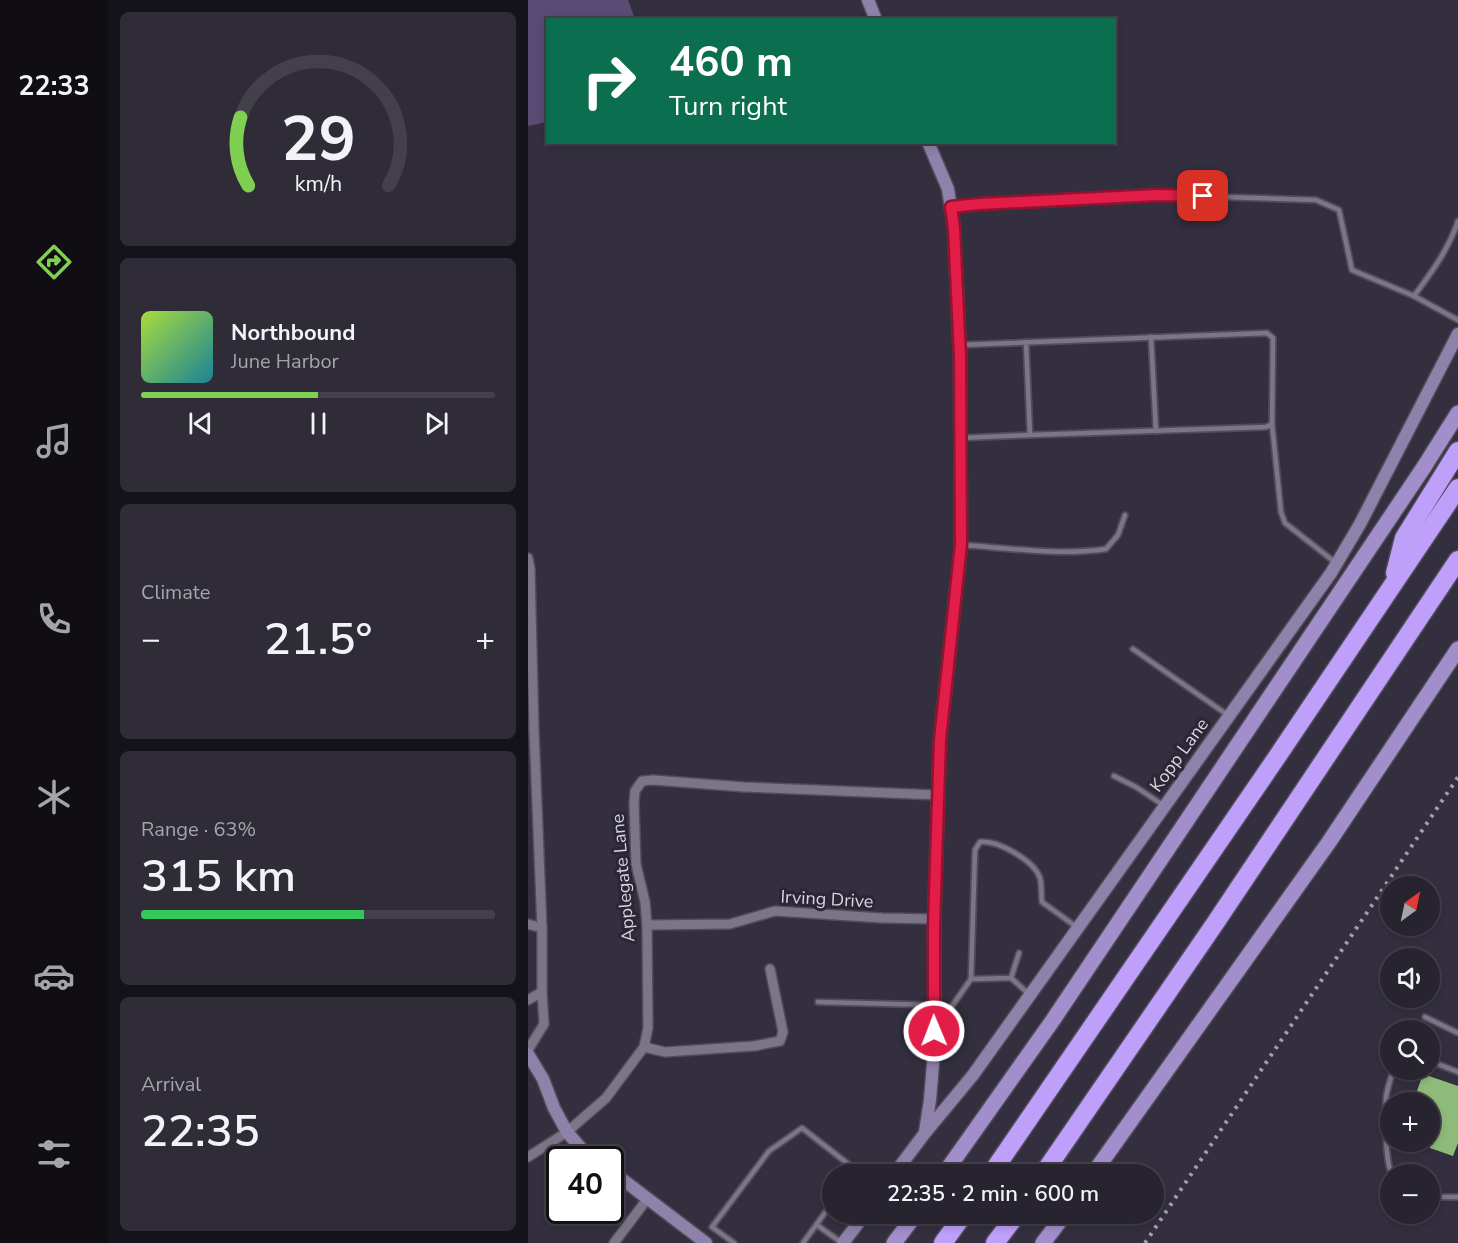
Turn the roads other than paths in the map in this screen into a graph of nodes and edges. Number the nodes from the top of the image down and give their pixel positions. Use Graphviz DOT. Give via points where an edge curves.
graph roads {
  1 [pos="867,0"];
  2 [pos="875,18"];
  3 [pos="929,144"];
  4 [pos="951,207"];
  5 [pos="1458,221"];
  6 [pos="1414,296"];
  7 [pos="1458,320"];
  8 [pos="1458,334"];
  9 [pos="1151,337"];
  10 [pos="1026,342"];
  11 [pos="960,345"];
  12 [pos="1458,413"];
  13 [pos="1272,423"];
  14 [pos="1156,431"];
  15 [pos="1030,435"];
  16 [pos="960,438"];
  17 [pos="1458,451"];
  18 [pos="1458,488"];
  19 [pos="1125,515"];
  20 [pos="961,544"];
  21 [pos="528,558"];
  22 [pos="1336,564"];
  23 [pos="1455,567"];
  24 [pos="1391,588"];
  25 [pos="1133,649"];
  26 [pos="1458,649"];
  27 [pos="1230,717"];
  28 [pos="1114,776"];
  29 [pos="938,795"];
  30 [pos="1165,806"];
  31 [pos="934,919"];
  32 [pos="528,924"];
  33 [pos="647,925"];
  34 [pos="542,928"];
  35 [pos="1078,928"];
  36 [pos="1019,953"];
  37 [pos="770,969"];
  38 [pos="1011,978"];
  39 [pos="971,979"];
  40 [pos="542,992"];
  41 [pos="1030,995"];
  42 [pos="528,1000"];
  43 [pos="818,1002"];
  44 [pos="934,1005"];
  45 [pos="1425,1017"];
  46 [pos="934,1031"];
  47 [pos="1458,1033"];
  48 [pos="644,1047"];
  49 [pos="528,1052"];
  50 [pos="1440,1065"];
  51 [pos="1458,1072"];
  52 [pos="1390,1080"];
  53 [pos="567,1132"];
  54 [pos="925,1133"];
  55 [pos="579,1146"];
  56 [pos="528,1157"];
  57 [pos="848,1164"];
  58 [pos="902,1164"];
  59 [pos="951,1164"];
  60 [pos="998,1164"];
  61 [pos="1050,1164"];
  62 [pos="1100,1164"];
  63 [pos="1388,1164"];
  64 [pos="624,1180"];
  65 [pos="1440,1197"];
  66 [pos="1458,1197"];
  67 [pos="648,1198"];
  68 [pos="822,1216"];
  69 [pos="816,1224"];
  70 [pos="857,1224"];
  71 [pos="908,1224"];
  72 [pos="957,1224"];
  73 [pos="1009,1224"];
  74 [pos="1057,1224"];
  75 [pos="614,1243"];
  76 [pos="706,1243"];
  77 [pos="734,1243"];
  78 [pos="803,1243"];
  79 [pos="843,1243"];
  80 [pos="894,1243"];
  81 [pos="943,1243"];
  82 [pos="994,1243"];
  83 [pos="1043,1243"];
  1 -- 2 [label="street"];
  3 -- 4 [label="street" via="948,189"];
  4 -- 6 [label="lane" via="1158,195 1316,200 1339,210 1352,270"];
  4 -- 11 [label="street"];
  5 -- 6 [label="lane" via="1437,265"];
  6 -- 7 [label="lane"];
  8 -- 22 [label="street, Kopp Lane"];
  9 -- 10 [label="lane"];
  9 -- 13 [label="lane" via="1267,333 1273,338"];
  9 -- 14 [label="lane"];
  10 -- 11 [label="lane"];
  10 -- 15 [label="lane"];
  11 -- 16 [label="street"];
  12 -- 59 [label="main road" via="1066,1000"];
  13 -- 14 [label="lane" via="1266,427"];
  13 -- 22 [label="lane" via="1285,523"];
  14 -- 15 [label="lane"];
  15 -- 16 [label="lane"];
  16 -- 20 [label="street"];
  17 -- 24 [label="highway" via="1404,538"];
  18 -- 24 [label="highway"];
  19 -- 20 [label="lane" via="1118,535 1106,549 1027,551"];
  20 -- 29 [label="street" via="940,740"];
  21 -- 34 [label="street"];
  22 -- 27 [label="street, Kopp Lane"];
  23 -- 61 [label="highway"];
  24 -- 60 [label="highway"];
  25 -- 27 [label="lane"];
  26 -- 62 [label="main road" via="1329,842"];
  27 -- 30 [label="street, Kopp Lane"];
  28 -- 30 [label="lane"];
  29 -- 31 [label="street"];
  29 -- 33 [label="street, Applegate Lane" via="642,781 635,791 634,813 636,864"];
  30 -- 35 [label="street, Kopp Lane"];
  31 -- 33 [label="street, Irving Drive" via="775,911 730,924"];
  31 -- 44 [label="street"];
  32 -- 34 [label="street"];
  33 -- 48 [label="street, Applegate Lane" via="648,1028"];
  34 -- 40 [label="street"];
  35 -- 39 [label="lane" via="1041,902 1040,878 1021,855 988,841 980,842 975,850"];
  35 -- 41 [label="street, Kopp Lane"];
  36 -- 38 [label="lane"];
  37 -- 48 [label="street" via="783,1032 780,1041 665,1052"];
  38 -- 39 [label="lane"];
  38 -- 41 [label="lane"];
  39 -- 46 [label="lane"];
  40 -- 42 [label="street"];
  40 -- 49 [label="street" via="544,1024"];
  41 -- 54 [label="street, Kopp Lane" via="973,1075"];
  43 -- 44 [label="lane"];
  44 -- 46 [label="street"];
  45 -- 47 [label="lane"];
  46 -- 54 [label="street"];
  48 -- 53 [label="street, Applegate Lane" via="606,1098"];
  49 -- 53 [label="street"];
  50 -- 51 [label="lane"];
  52 -- 63 [label="lane" via="1386,1097"];
  53 -- 55 [label="street"];
  53 -- 56 [label="street, Applegate Lane"];
  54 -- 58 [label="street, Kopp Lane"];
  57 -- 77 [label="lane" via="802,1128 769,1151 712,1227"];
  64 -- 67 [label="street"];
  65 -- 66 [label="lane"];
  67 -- 75 [label="street"];
  67 -- 76 [label="street"];
  68 -- 69 [label="lane"];
  69 -- 78 [label="lane"];
  69 -- 79 [label="lane"];
  70 -- 79 [label="street"];
  71 -- 80 [label="main road"];
  72 -- 81 [label="highway"];
  73 -- 82 [label="highway"];
  74 -- 83 [label="main road"];
}
